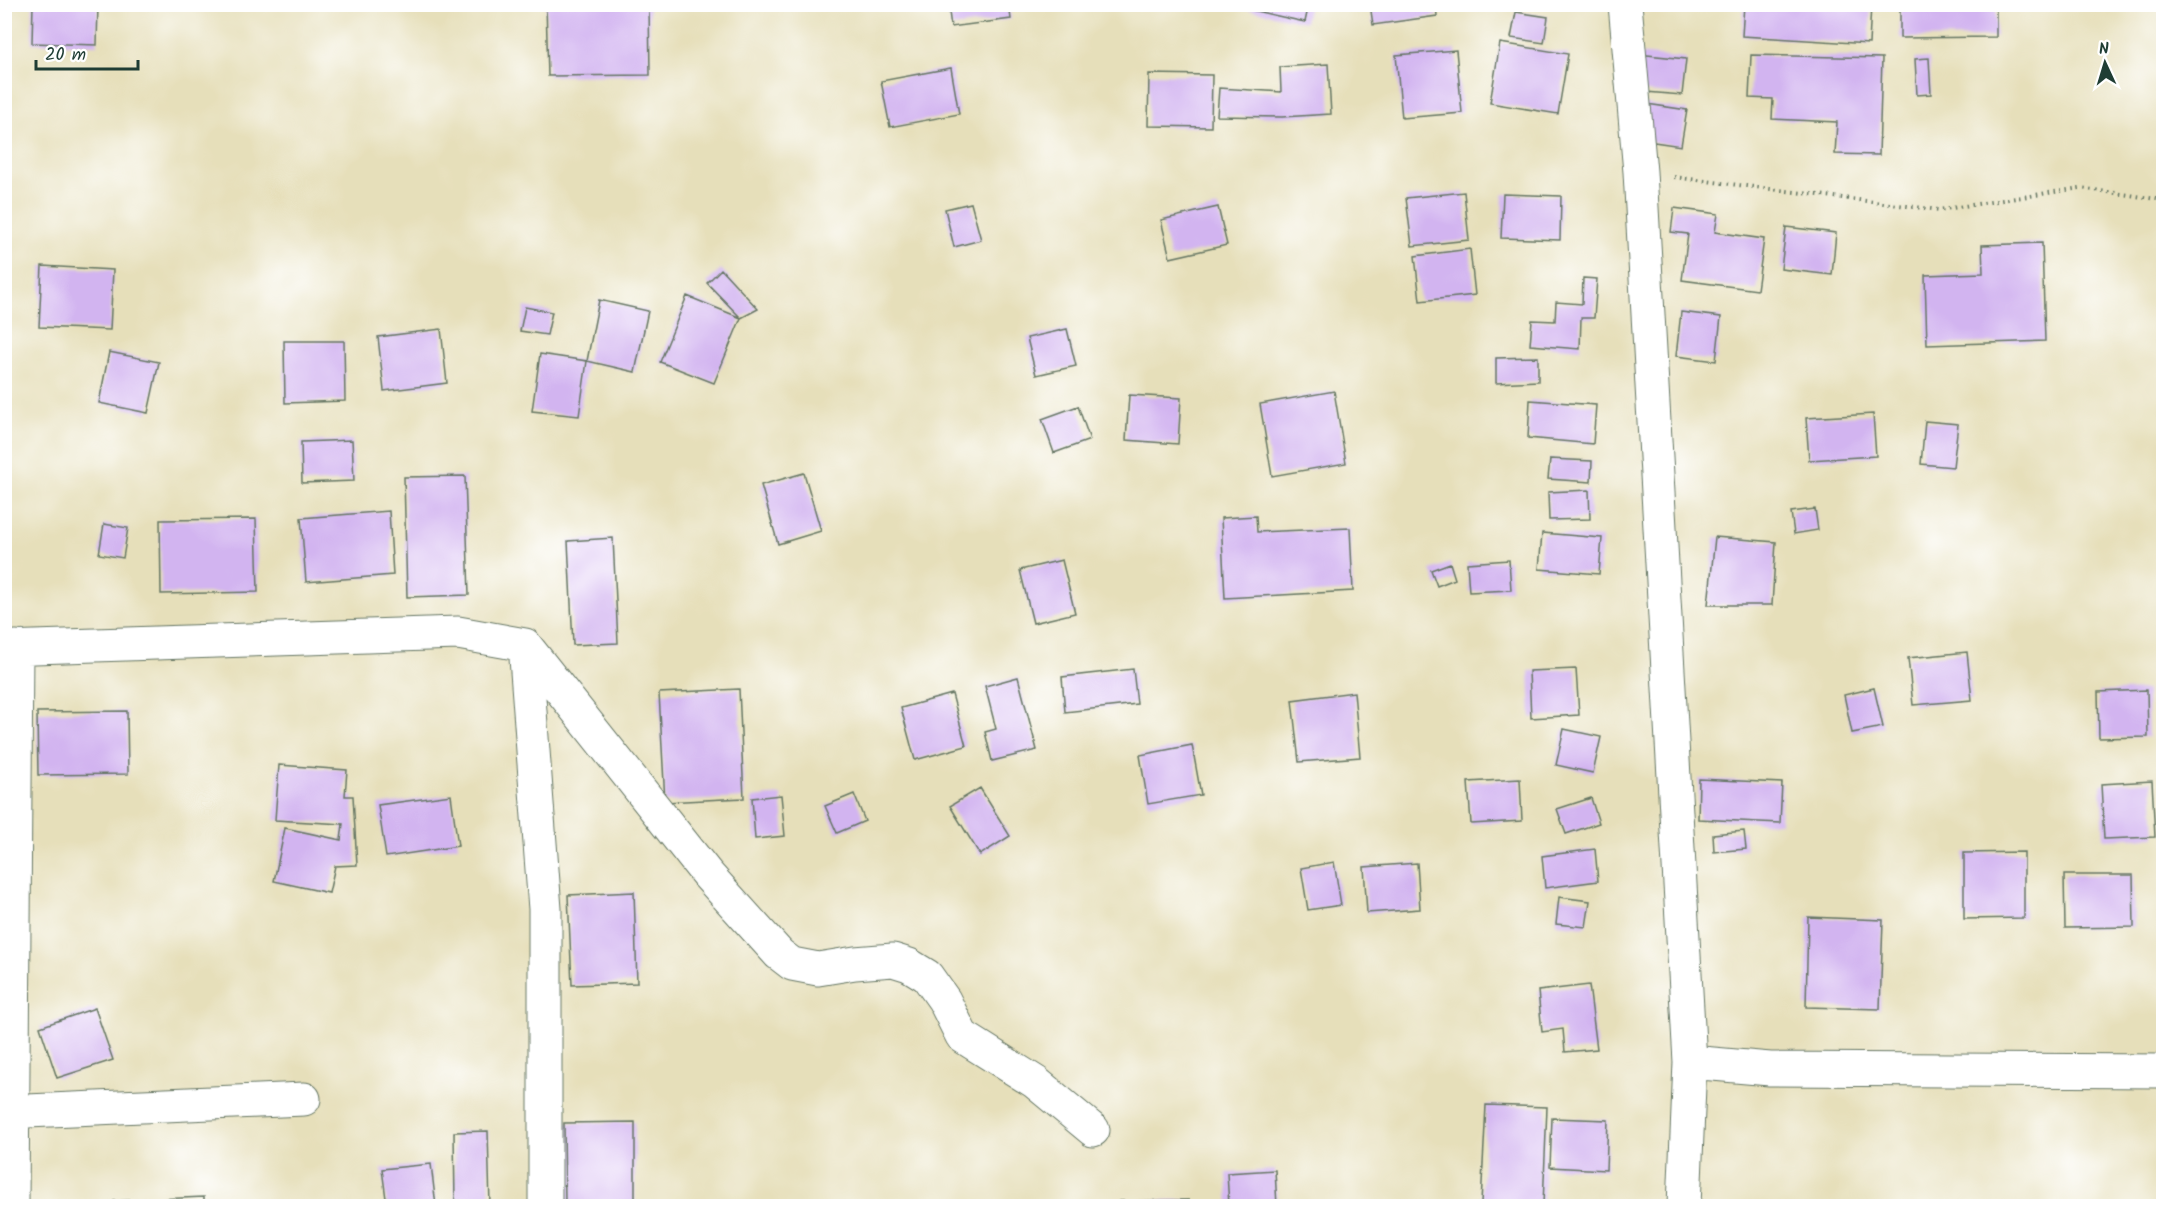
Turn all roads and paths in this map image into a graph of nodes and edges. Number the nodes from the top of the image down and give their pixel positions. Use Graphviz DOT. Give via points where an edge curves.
graph roads {
  1 [pos="1625,4"];
  2 [pos="1641,172"];
  3 [pos="2163,200"];
  4 [pos="525,645"];
  5 [pos="10,647"];
  6 [pos="1690,1062"];
  7 [pos="2163,1071"];
  8 [pos="304,1099"];
  9 [pos="9,1112"];
  10 [pos="1093,1130"];
  11 [pos="12,1206"];
  12 [pos="545,1206"];
  13 [pos="1684,1206"];
  1 -- 2 [label="street"];
  2 -- 3 [label="path" via="1939,210 2080,188"];
  2 -- 6 [label="street"];
  4 -- 5 [label="street" via="458,633"];
  4 -- 10 [label="street" via="707,874 779,954 792,964 818,969 893,960 909,965 927,976 962,1036 1035,1082"];
  4 -- 12 [label="street" via="545,909"];
  5 -- 9 [label="street"];
  6 -- 7 [label="street" via="1770,1069"];
  6 -- 13 [label="street"];
  8 -- 9 [label="street"];
  9 -- 11 [label="street"];
}
